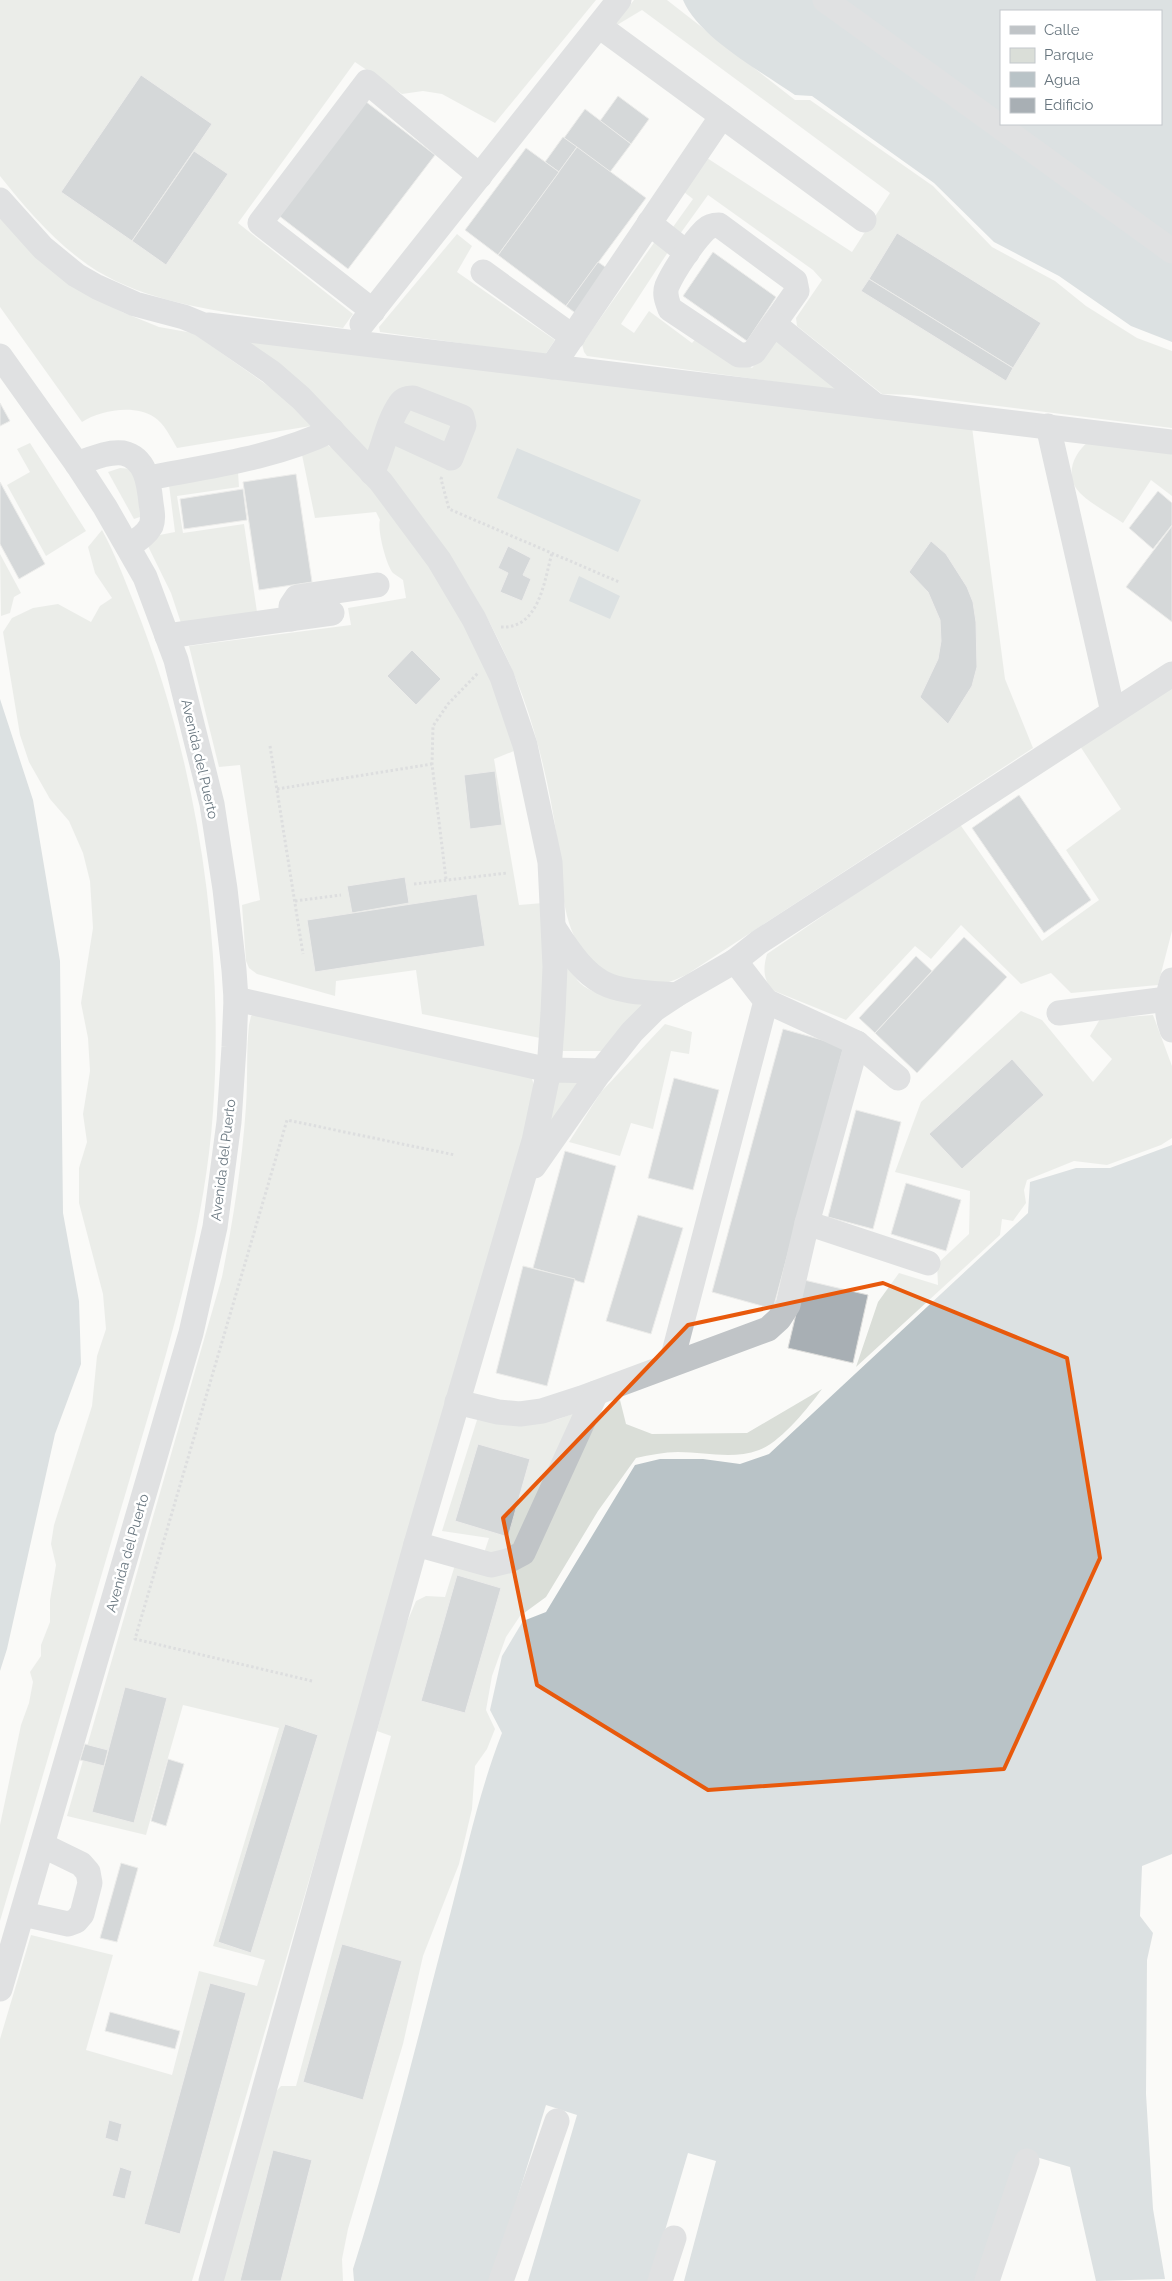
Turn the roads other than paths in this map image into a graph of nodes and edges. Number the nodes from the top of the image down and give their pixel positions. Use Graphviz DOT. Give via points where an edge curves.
graph roads {
  1 [pos="619,0"];
  2 [pos="825,0"];
  3 [pos="599,26"];
  4 [pos="722,116"];
  5 [pos="480,176"];
  6 [pos="0,200"];
  7 [pos="864,220"];
  8 [pos="649,223"];
  9 [pos="1172,251"];
  10 [pos="688,253"];
  11 [pos="483,272"];
  12 [pos="373,311"];
  13 [pos="201,324"];
  14 [pos="774,324"];
  15 [pos="573,337"];
  16 [pos="348,342"];
  17 [pos="0,356"];
  18 [pos="552,367"];
  19 [pos="876,406"];
  20 [pos="1048,426"];
  21 [pos="388,429"];
  22 [pos="332,430"];
  23 [pos="1172,442"];
  24 [pos="77,464"];
  25 [pos="372,473"];
  26 [pos="148,478"];
  27 [pos="128,546"];
  28 [pos="377,585"];
  29 [pos="332,613"];
  30 [pos="292,619"];
  31 [pos="167,636"];
  32 [pos="1172,674"];
  33 [pos="1113,712"];
  34 [pos="554,928"];
  35 [pos="735,961"];
  36 [pos="1169,989"];
  37 [pos="676,995"];
  38 [pos="236,999"];
  39 [pos="766,1001"];
  40 [pos="1059,1013"];
  41 [pos="1172,1030"];
  42 [pos="857,1043"];
  43 [pos="549,1070"];
  44 [pos="601,1071"];
  45 [pos="898,1078"];
  46 [pos="524,1179"];
  47 [pos="807,1223"];
  48 [pos="928,1263"];
  49 [pos="670,1364"];
  50 [pos="596,1393"];
  51 [pos="457,1402"];
  52 [pos="416,1544"];
  53 [pos="42,1845"];
  54 [pos="23,1914"];
  55 [pos="0,1989"];
  56 [pos="557,2121"];
  57 [pos="1027,2161"];
  58 [pos="674,2238"];
  59 [pos="211,2281"];
  60 [pos="501,2281"];
  61 [pos="660,2281"];
  62 [pos="987,2281"];
  1 -- 3 [label="street"];
  2 -- 9 [label="street"];
  3 -- 4 [label="street"];
  3 -- 5 [label="street"];
  4 -- 7 [label="street"];
  4 -- 8 [label="street"];
  5 -- 12 [label="street"];
  5 -- 12 [label="street" via="367,82 260,223"];
  6 -- 13 [label="street" via="43,248 97,287 135,304"];
  8 -- 10 [label="street"];
  8 -- 15 [label="street"];
  10 -- 14 [label="street" via="705,230 719,225 795,281 797,291"];
  10 -- 14 [label="street" via="667,287 666,299 670,309 739,355 747,356 754,352"];
  11 -- 15 [label="street"];
  12 -- 16 [label="street"];
  13 -- 16 [label="street"];
  13 -- 22 [label="street" via="271,372"];
  14 -- 19 [label="street"];
  15 -- 18 [label="street"];
  16 -- 18 [label="street"];
  17 -- 24 [label="street, Avenida del Puerto"];
  18 -- 19 [label="street"];
  19 -- 20 [label="street"];
  20 -- 23 [label="street"];
  20 -- 33 [label="street"];
  21 -- 21 [label="street" via="450,458 464,425 462,417 414,398 406,398 400,403"];
  21 -- 25 [label="street"];
  22 -- 25 [label="street"];
  22 -- 26 [label="street" via="274,453"];
  24 -- 26 [label="street" via="107,454 123,453 138,461"];
  24 -- 27 [label="street, Avenida del Puerto"];
  25 -- 34 [label="street" via="439,560 474,619 502,677 524,745 546,836"];
  26 -- 27 [label="street" via="153,519 143,536"];
  27 -- 31 [label="street, Avenida del Puerto" via="145,577"];
  28 -- 30 [label="street" via="297,598 290,606"];
  29 -- 30 [label="street"];
  30 -- 31 [label="street"];
  31 -- 38 [label="street, Avenida del Puerto" via="212,804 225,889"];
  32 -- 33 [label="street"];
  33 -- 35 [label="street" via="759,942"];
  34 -- 37 [label="street" via="572,956 607,987"];
  34 -- 43 [label="street" via="554,1004"];
  35 -- 37 [label="street"];
  35 -- 39 [label="street"];
  36 -- 40 [label="street"];
  36 -- 41 [label="street" via="1168,1019"];
  37 -- 44 [label="street" via="655,1009 632,1032"];
  38 -- 43 [label="street"];
  38 -- 53 [label="street, Avenida del Puerto" via="228,1132 215,1227 191,1333"];
  39 -- 42 [label="street"];
  39 -- 49 [label="street"];
  42 -- 45 [label="street"];
  42 -- 47 [label="street"];
  43 -- 44 [label="street"];
  43 -- 46 [label="street"];
  44 -- 46 [label="street"];
  46 -- 51 [label="street"];
  47 -- 48 [label="street"];
  47 -- 49 [label="street" via="788,1305 779,1319 768,1328"];
  49 -- 50 [label="street"];
  50 -- 51 [label="street" via="542,1411 520,1414"];
  50 -- 52 [label="street" via="524,1553 508,1562 491,1565"];
  51 -- 52 [label="street"];
  52 -- 59 [label="street"];
  53 -- 54 [label="street, Avenida del Puerto"];
  53 -- 54 [label="street" via="81,1864 88,1872 90,1883 82,1914 68,1924"];
  54 -- 55 [label="street, Avenida del Puerto"];
  56 -- 60 [label="street"];
  57 -- 62 [label="street"];
  58 -- 61 [label="street"];
}
